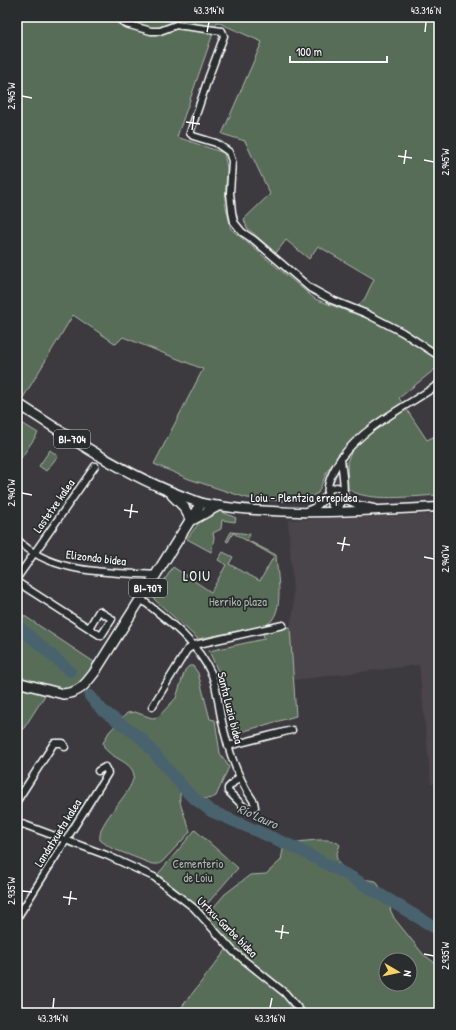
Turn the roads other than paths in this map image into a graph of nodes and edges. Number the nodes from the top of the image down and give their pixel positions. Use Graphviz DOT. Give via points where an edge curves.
graph roads {
  1 [pos="116,17"];
  2 [pos="439,356"];
  3 [pos="439,384"];
  4 [pos="17,403"];
  5 [pos="341,458"];
  6 [pos="95,466"];
  7 [pos="168,491"];
  8 [pos="344,493"];
  9 [pos="327,494"];
  10 [pos="201,503"];
  11 [pos="218,506"];
  12 [pos="439,507"];
  13 [pos="384,510"];
  14 [pos="336,511"];
  15 [pos="303,512"];
  16 [pos="190,521"];
  17 [pos="17,539"];
  18 [pos="35,552"];
  19 [pos="157,575"];
  20 [pos="17,578"];
  21 [pos="17,582"];
  22 [pos="141,599"];
  23 [pos="283,625"];
  24 [pos="89,628"];
  25 [pos="194,645"];
  26 [pos="17,682"];
  27 [pos="152,707"];
  28 [pos="292,730"];
  29 [pos="228,746"];
  30 [pos="65,747"];
  31 [pos="98,771"];
  32 [pos="239,777"];
  33 [pos="17,801"];
  34 [pos="17,822"];
  35 [pos="66,841"];
  36 [pos="17,918"];
  37 [pos="302,1013"];
  1 -- 2 [label="street" via="126,24 152,31 176,26 222,31 223,43 190,133 216,143 229,152 232,161 232,212 238,227 310,288 395,328"];
  3 -- 5 [label="street" via="381,422 348,448"];
  4 -- 7 [label="main road, Loiu - Plentzia errepidea / BI-704" via="128,472"];
  5 -- 8 [label="street"];
  5 -- 9 [label="street" via="328,483"];
  6 -- 18 [label="street, Lastetxe kalea"];
  7 -- 10 [label="main road, Loiu - Plentzia errepidea / BI-704"];
  7 -- 16 [label="main road" via="184,507"];
  8 -- 9 [label="street" via="337,487 330,489"];
  8 -- 13 [label="street" via="347,500 358,505"];
  8 -- 14 [label="street" via="342,506"];
  9 -- 14 [label="street" via="329,504"];
  9 -- 15 [label="street" via="318,507"];
  10 -- 11 [label="main road, Loiu - Plentzia errepidea"];
  10 -- 16 [label="main road, BI-707"];
  11 -- 15 [label="main road, Loiu - Plentzia errepidea"];
  11 -- 16 [label="main road"];
  12 -- 13 [label="main road, Loiu - Plentzia errepidea"];
  13 -- 14 [label="main road, Loiu - Plentzia errepidea"];
  14 -- 15 [label="main road, Loiu - Plentzia errepidea"];
  16 -- 19 [label="main road, BI-707"];
  17 -- 18 [label="street, Elizondo bidea"];
  18 -- 19 [label="street, Elizondo bidea" via="60,565"];
  18 -- 20 [label="street, Lastetxe kalea"];
  19 -- 22 [label="main road, BI-707"];
  21 -- 24 [label="street"];
  22 -- 25 [label="street, Santa Luzia bidea"];
  22 -- 26 [label="main road, BI-707" via="94,674 81,689 71,694 46,691"];
  23 -- 25 [label="street"];
  25 -- 27 [label="street" via="188,650"];
  25 -- 29 [label="street, Santa Luzia bidea" via="212,676"];
  28 -- 29 [label="street"];
  29 -- 32 [label="street, Santa Luzia bidea"];
  30 -- 33 [label="street" via="63,743 54,743"];
  31 -- 35 [label="street, Landatxueta kalea" via="105,767 108,773"];
  32 -- 32 [label="street, Santa Luzia bidea" via="228,791 247,810 252,809 255,807 254,802"];
  34 -- 35 [label="street, Urtxu-Garbe bidea"];
  35 -- 36 [label="street, Landatxueta kalea"];
  35 -- 37 [label="street, Urtxu-Garbe bidea" via="154,876 194,908 234,952 285,993"];
}
